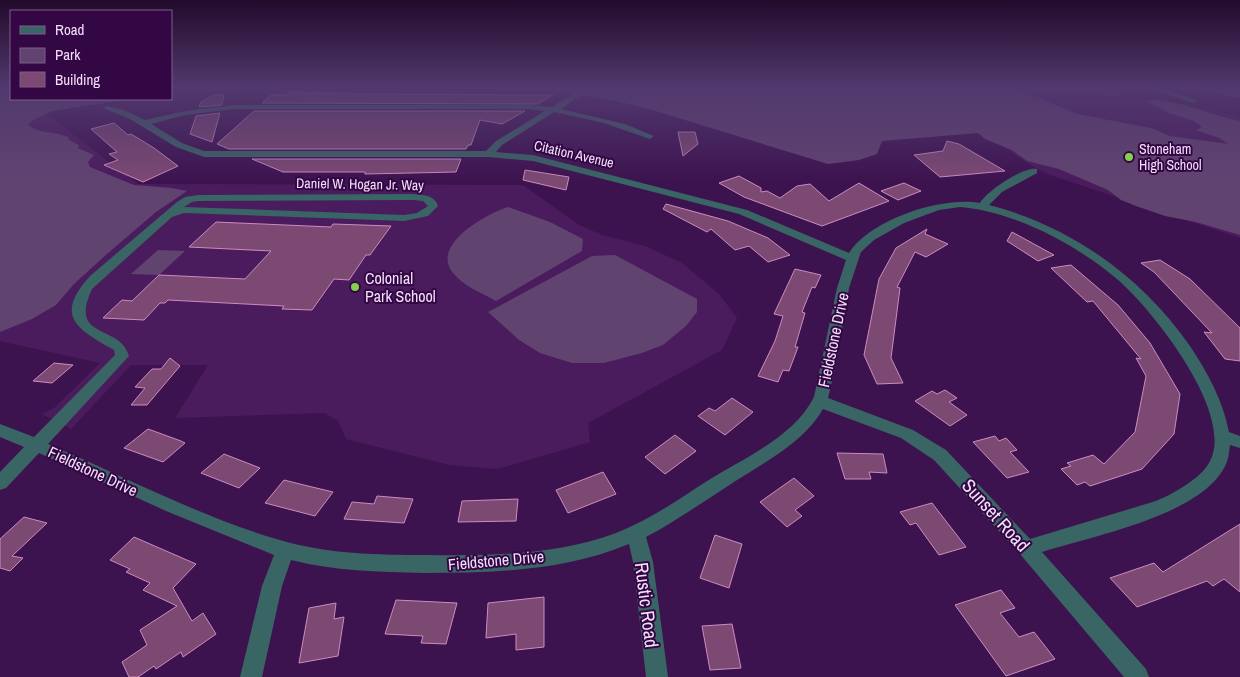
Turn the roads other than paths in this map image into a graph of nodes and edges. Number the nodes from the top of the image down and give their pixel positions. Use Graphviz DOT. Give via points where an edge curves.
graph roads {
  1 [pos="137,119"];
  2 [pos="162,119"];
  3 [pos="537,119"];
  4 [pos="590,119"];
  5 [pos="144,123"];
  6 [pos="650,136"];
  7 [pos="489,154"];
  8 [pos="1034,171"];
  9 [pos="984,205"];
  10 [pos="168,215"];
  11 [pos="852,258"];
  12 [pos="819,401"];
  13 [pos="0,430"];
  14 [pos="1234,440"];
  15 [pos="36,445"];
  16 [pos="0,483"];
  17 [pos="636,533"];
  18 [pos="1027,548"];
  19 [pos="286,550"];
  20 [pos="251,677"];
  21 [pos="657,677"];
  22 [pos="1138,677"];
  1 -- 5 [label="street, Citation Avenue"];
  2 -- 5 [label="street"];
  3 -- 7 [label="street" via="499,143"];
  4 -- 6 [label="street" via="628,127"];
  5 -- 7 [label="street, Citation Avenue" via="185,149 204,154"];
  7 -- 11 [label="street, Citation Avenue" via="547,161 731,208"];
  8 -- 9 [label="street" via="995,192"];
  9 -- 11 [label="street, Fieldstone Drive" via="948,204 917,214 874,235"];
  9 -- 14 [label="street, Fieldstone Drive" via="1071,245 1109,267 1141,294 1190,350 1209,378"];
  10 -- 10 [label="street, Daniel W. Hogan Jr. Way" via="183,210 404,218 427,212 433,204 425,198 413,197 198,198 186,200"];
  10 -- 15 [label="street, Daniel W. Hogan Jr. Way" via="86,288 78,305 79,318 90,331 120,348 122,356"];
  11 -- 12 [label="street, Fieldstone Drive" via="826,383"];
  12 -- 17 [label="street, Fieldstone Drive" via="810,416 786,438"];
  12 -- 18 [label="street, Sunset Road" via="900,431 933,449"];
  13 -- 15 [label="street, Fieldstone Drive"];
  14 -- 18 [label="street, Fieldstone Drive" via="1218,464 1197,486 1178,499"];
  15 -- 16 [label="street"];
  15 -- 19 [label="street, Fieldstone Drive" via="194,516"];
  17 -- 19 [label="street, Fieldstone Drive" via="590,548 535,559 486,564 377,564"];
  17 -- 21 [label="street, Rustic Road" via="643,562"];
  18 -- 22 [label="street, Sunset Road"];
  19 -- 20 [label="street" via="272,586"];
}
